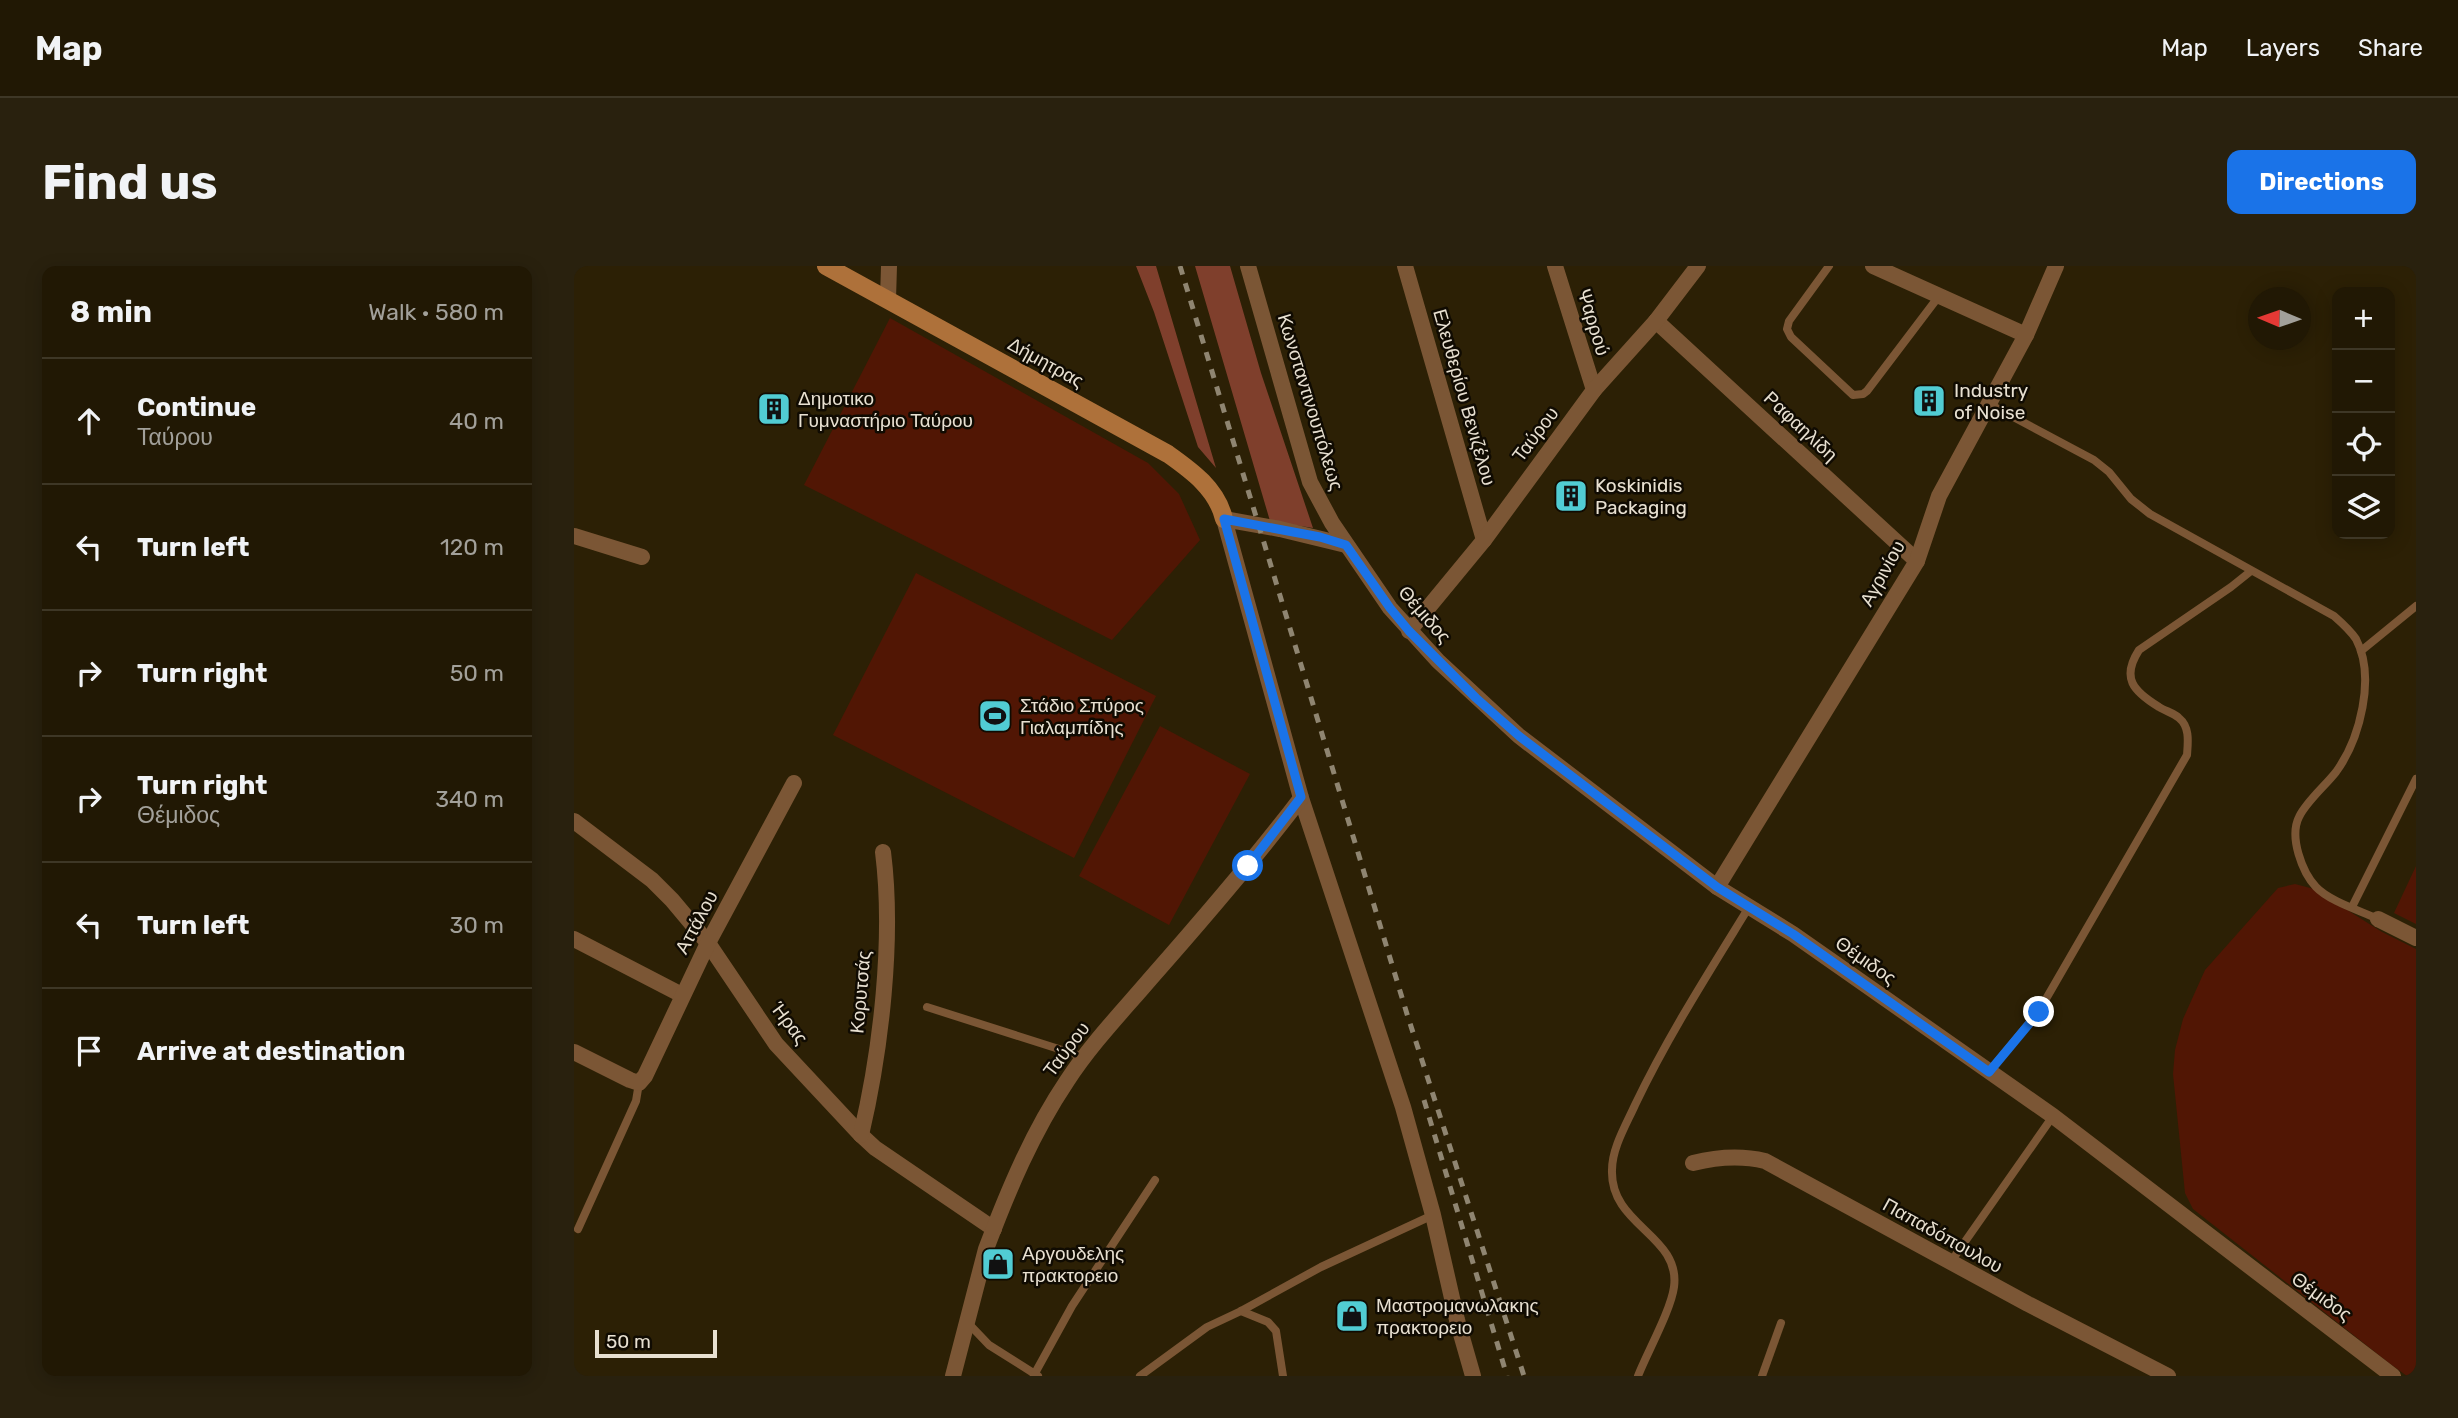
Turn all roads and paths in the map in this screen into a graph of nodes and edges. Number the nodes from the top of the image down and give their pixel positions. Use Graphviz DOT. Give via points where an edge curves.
graph roads {
  1 [pos="826,266"];
  2 [pos="889,266"];
  3 [pos="1248,266"];
  4 [pos="1405,266"];
  5 [pos="1555,266"];
  6 [pos="1698,266"];
  7 [pos="1829,266"];
  8 [pos="1873,266"];
  9 [pos="2056,266"];
  10 [pos="1939,296"];
  11 [pos="888,299"];
  12 [pos="1656,321"];
  13 [pos="2026,335"];
  14 [pos="1594,390"];
  15 [pos="1989,404"];
  16 [pos="1224,519"];
  17 [pos="574,536"];
  18 [pos="1484,540"];
  19 [pos="1346,545"];
  20 [pos="642,557"];
  21 [pos="1917,561"];
  22 [pos="2251,571"];
  23 [pos="2416,606"];
  24 [pos="1409,631"];
  25 [pos="2361,651"];
  26 [pos="2416,779"];
  27 [pos="794,783"];
  28 [pos="1301,797"];
  29 [pos="574,821"];
  30 [pos="883,852"];
  31 [pos="1717,887"];
  32 [pos="1749,907"];
  33 [pos="2352,907"];
  34 [pos="2378,919"];
  35 [pos="2416,938"];
  36 [pos="574,939"];
  37 [pos="708,943"];
  38 [pos="682,995"];
  39 [pos="927,1007"];
  40 [pos="574,1052"];
  41 [pos="1084,1057"];
  42 [pos="1989,1072"];
  43 [pos="639,1083"];
  44 [pos="2053,1116"];
  45 [pos="861,1135"];
  46 [pos="1693,1163"];
  47 [pos="1155,1180"];
  48 [pos="1433,1215"];
  49 [pos="578,1229"];
  50 [pos="994,1229"];
  51 [pos="1950,1263"];
  52 [pos="1241,1311"];
  53 [pos="968,1323"];
  54 [pos="1781,1323"];
  55 [pos="2143,1371"];
  56 [pos="1036,1375"];
  57 [pos="953,1376"];
  58 [pos="1140,1376"];
  59 [pos="1283,1376"];
  60 [pos="1473,1376"];
  61 [pos="1638,1376"];
  62 [pos="1762,1376"];
  63 [pos="2168,1376"];
  64 [pos="2393,1376"];
  1 -- 11 [label="street, Δήμητρας"];
  2 -- 11 [label="street"];
  3 -- 19 [label="street, Κωνσταντινουπόλεως" via="1310,482"];
  4 -- 18 [label="street, Ελευθερίου Βενιζέλου"];
  5 -- 14 [label="street, Ψαρρού"];
  6 -- 12 [label="street, Ταύρου"];
  7 -- 10 [label="lane" via="1787,329 1853,395 1867,391"];
  8 -- 10 [label="street"];
  9 -- 13 [label="street, Αγρινίου"];
  10 -- 13 [label="street"];
  11 -- 16 [label="street, Δήμητρας" via="1168,454 1213,493"];
  12 -- 14 [label="street, Ταύρου"];
  12 -- 21 [label="street, Ραφαηλίδη"];
  13 -- 15 [label="street, Αγρινίου"];
  14 -- 18 [label="street, Ταύρου"];
  15 -- 21 [label="street, Αγρινίου" via="1939,496"];
  15 -- 22 [label="lane" via="2099,463 2140,507"];
  16 -- 19 [label="street"];
  16 -- 28 [label="street"];
  17 -- 20 [label="street"];
  18 -- 24 [label="street, Ταύρου"];
  19 -- 24 [label="street, Θέμιδος"];
  21 -- 31 [label="street, Αγρινίου"];
  22 -- 25 [label="lane" via="2334,616"];
  22 -- 42 [label="lane" via="2139,649 2131,663 2129,679 2139,693 2181,719 2189,737 2187,755 2039,1012"];
  23 -- 25 [label="lane"];
  24 -- 31 [label="street, Θέμιδος" via="1519,736"];
  25 -- 33 [label="lane" via="2365,691 2356,730 2338,768 2301,814 2296,834 2312,883"];
  26 -- 33 [label="lane"];
  27 -- 37 [label="street, Αττάλου"];
  28 -- 41 [label="street, Ταύρου" via="1248,866"];
  28 -- 48 [label="street" via="1403,1107"];
  29 -- 37 [label="street, Ήρας" via="652,880"];
  30 -- 45 [label="street, Κορυτσάς" via="887,883 883,998"];
  31 -- 32 [label="street, Θέμιδος"];
  32 -- 42 [label="street, Θέμιδος"];
  32 -- 61 [label="lane" via="1662,1051 1613,1160 1611,1172 1619,1202 1661,1244 1674,1276 1671,1298"];
  33 -- 34 [label="lane"];
  34 -- 35 [label="street"];
  36 -- 38 [label="street"];
  37 -- 38 [label="street, Αττάλου"];
  37 -- 45 [label="street, Ήρας" via="776,1044"];
  38 -- 43 [label="street, Αττάλου"];
  39 -- 41 [label="lane"];
  40 -- 43 [label="street"];
  41 -- 50 [label="street, Ταύρου" via="1045,1116"];
  42 -- 44 [label="street, Θέμιδος"];
  43 -- 49 [label="lane" via="636,1101"];
  44 -- 51 [label="lane"];
  44 -- 64 [label="street, Θέμιδος"];
  45 -- 50 [label="street, Ήρας"];
  46 -- 51 [label="street, Παπαδόπουλου" via="1732,1157 1765,1161"];
  47 -- 56 [label="lane" via="1072,1306"];
  48 -- 52 [label="lane" via="1321,1267"];
  48 -- 60 [label="street"];
  50 -- 53 [label="street, Ταύρου"];
  51 -- 55 [label="street, Παπαδόπουλου"];
  52 -- 58 [label="lane" via="1207,1327"];
  52 -- 59 [label="lane" via="1268,1322 1276,1331"];
  53 -- 56 [label="lane" via="989,1345"];
  53 -- 57 [label="street, Ταύρου"];
  54 -- 62 [label="lane"];
  55 -- 63 [label="street, Παπαδόπουλου"];
}
